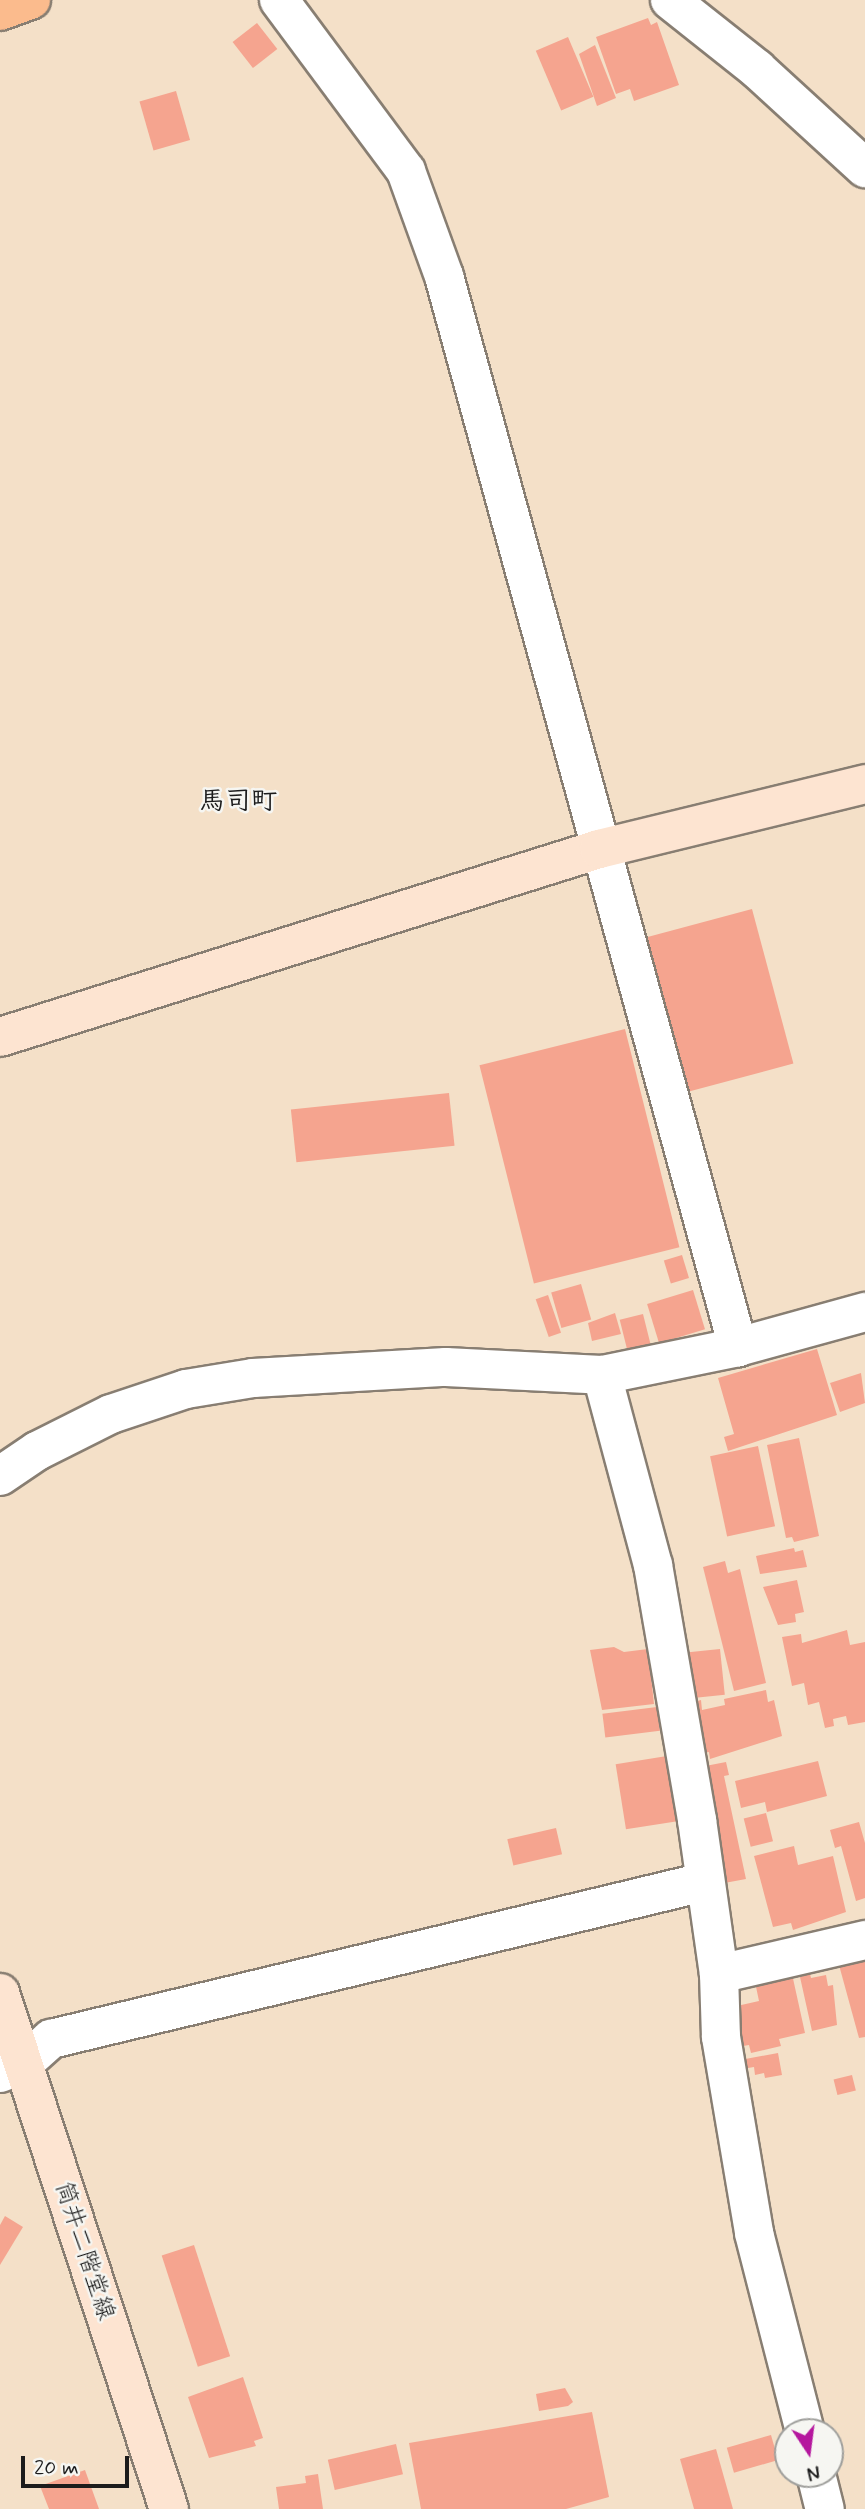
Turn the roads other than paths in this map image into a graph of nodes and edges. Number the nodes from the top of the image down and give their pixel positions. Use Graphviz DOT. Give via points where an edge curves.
graph roads {
  1 [pos="31,0"];
  2 [pos="279,0"];
  3 [pos="670,0"];
  4 [pos="0,11"];
  5 [pos="865,168"];
  6 [pos="865,784"];
  7 [pos="599,849"];
  8 [pos="0,1037"];
  9 [pos="865,1312"];
  10 [pos="738,1347"];
  11 [pos="602,1375"];
  12 [pos="0,1476"];
  13 [pos="704,1882"];
  14 [pos="865,1940"];
  15 [pos="719,1974"];
  16 [pos="0,1993"];
  17 [pos="11,2068"];
  18 [pos="801,2418"];
  19 [pos="820,2488"];
  20 [pos="169,2509"];
  21 [pos="825,2509"];
  1 -- 4 [label="highway"];
  2 -- 7 [label="street" via="406,171 444,276"];
  3 -- 5 [label="street" via="757,69"];
  6 -- 7 [label="street"];
  7 -- 8 [label="street"];
  7 -- 10 [label="street"];
  9 -- 10 [label="street"];
  10 -- 11 [label="street"];
  11 -- 12 [label="street" via="446,1367 253,1378 200,1387 111,1414 37,1451"];
  11 -- 13 [label="street" via="653,1565"];
  13 -- 15 [label="street"];
  13 -- 17 [label="street" via="51,2039"];
  14 -- 15 [label="street"];
  15 -- 18 [label="street" via="722,2037 754,2233"];
  16 -- 17 [label="street, 筒井二階堂線"];
  17 -- 20 [label="street, 筒井二階堂線"];
  19 -- 21 [label="street"];
}
